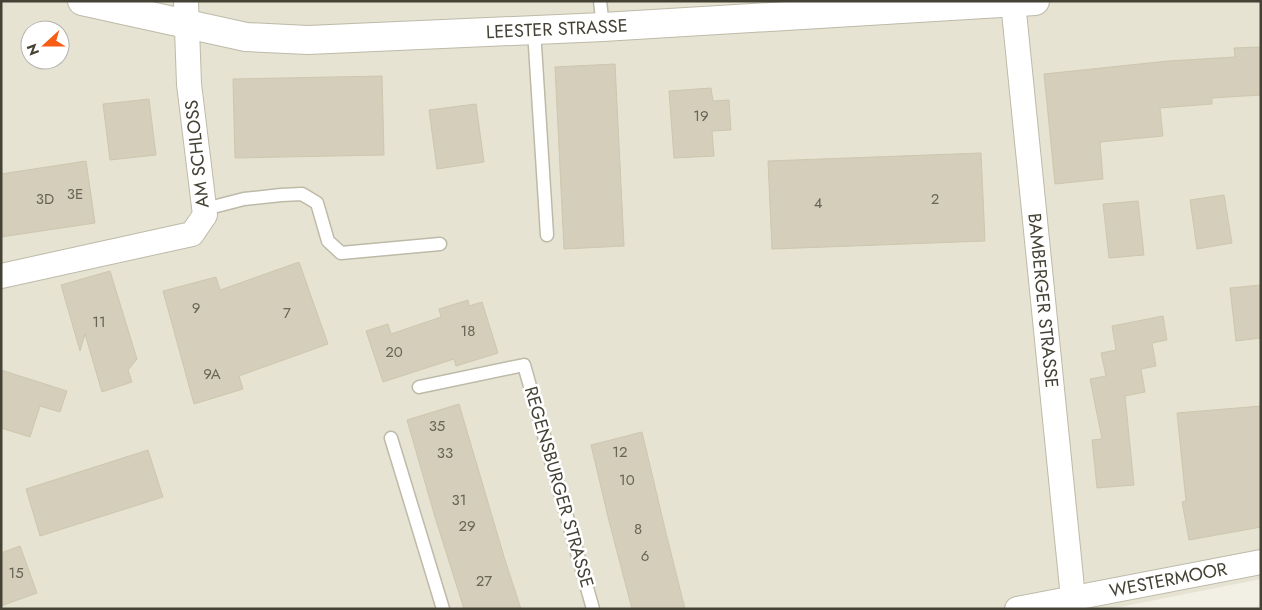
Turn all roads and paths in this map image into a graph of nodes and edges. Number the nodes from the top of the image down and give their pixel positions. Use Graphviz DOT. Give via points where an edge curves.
graph roads {
  1 [pos="82,1"];
  2 [pos="1014,2"];
  3 [pos="187,14"];
  4 [pos="602,14"];
  5 [pos="534,30"];
  6 [pos="205,210"];
  7 [pos="547,235"];
  8 [pos="440,244"];
  9 [pos="1,276"];
  10 [pos="419,386"];
  11 [pos="391,438"];
  12 [pos="1261,562"];
  13 [pos="1073,598"];
  14 [pos="443,609"];
  15 [pos="593,609"];
  16 [pos="1017,609"];
  1 -- 3 [label="street, LEESTER STRASSE"];
  2 -- 4 [label="street, LEESTER STRASSE"];
  2 -- 13 [label="street, BAMBERGER STRASSE"];
  3 -- 5 [label="street, LEESTER STRASSE" via="246,38 308,40"];
  3 -- 6 [label="street, AM SCHLOSS" via="189,84"];
  4 -- 5 [label="street, LEESTER STRASSE"];
  5 -- 7 [label="lane"];
  6 -- 8 [label="lane" via="244,199 302,194 317,203 328,241 341,253"];
  6 -- 9 [label="street, AM SCHLOSS" via="206,215 192,234"];
  10 -- 15 [label="lane, REGENSBURGER STRASSE" via="524,365"];
  11 -- 14 [label="lane"];
  12 -- 13 [label="street, WESTERMOOR"];
  13 -- 16 [label="street, WESTERMOOR"];
}
